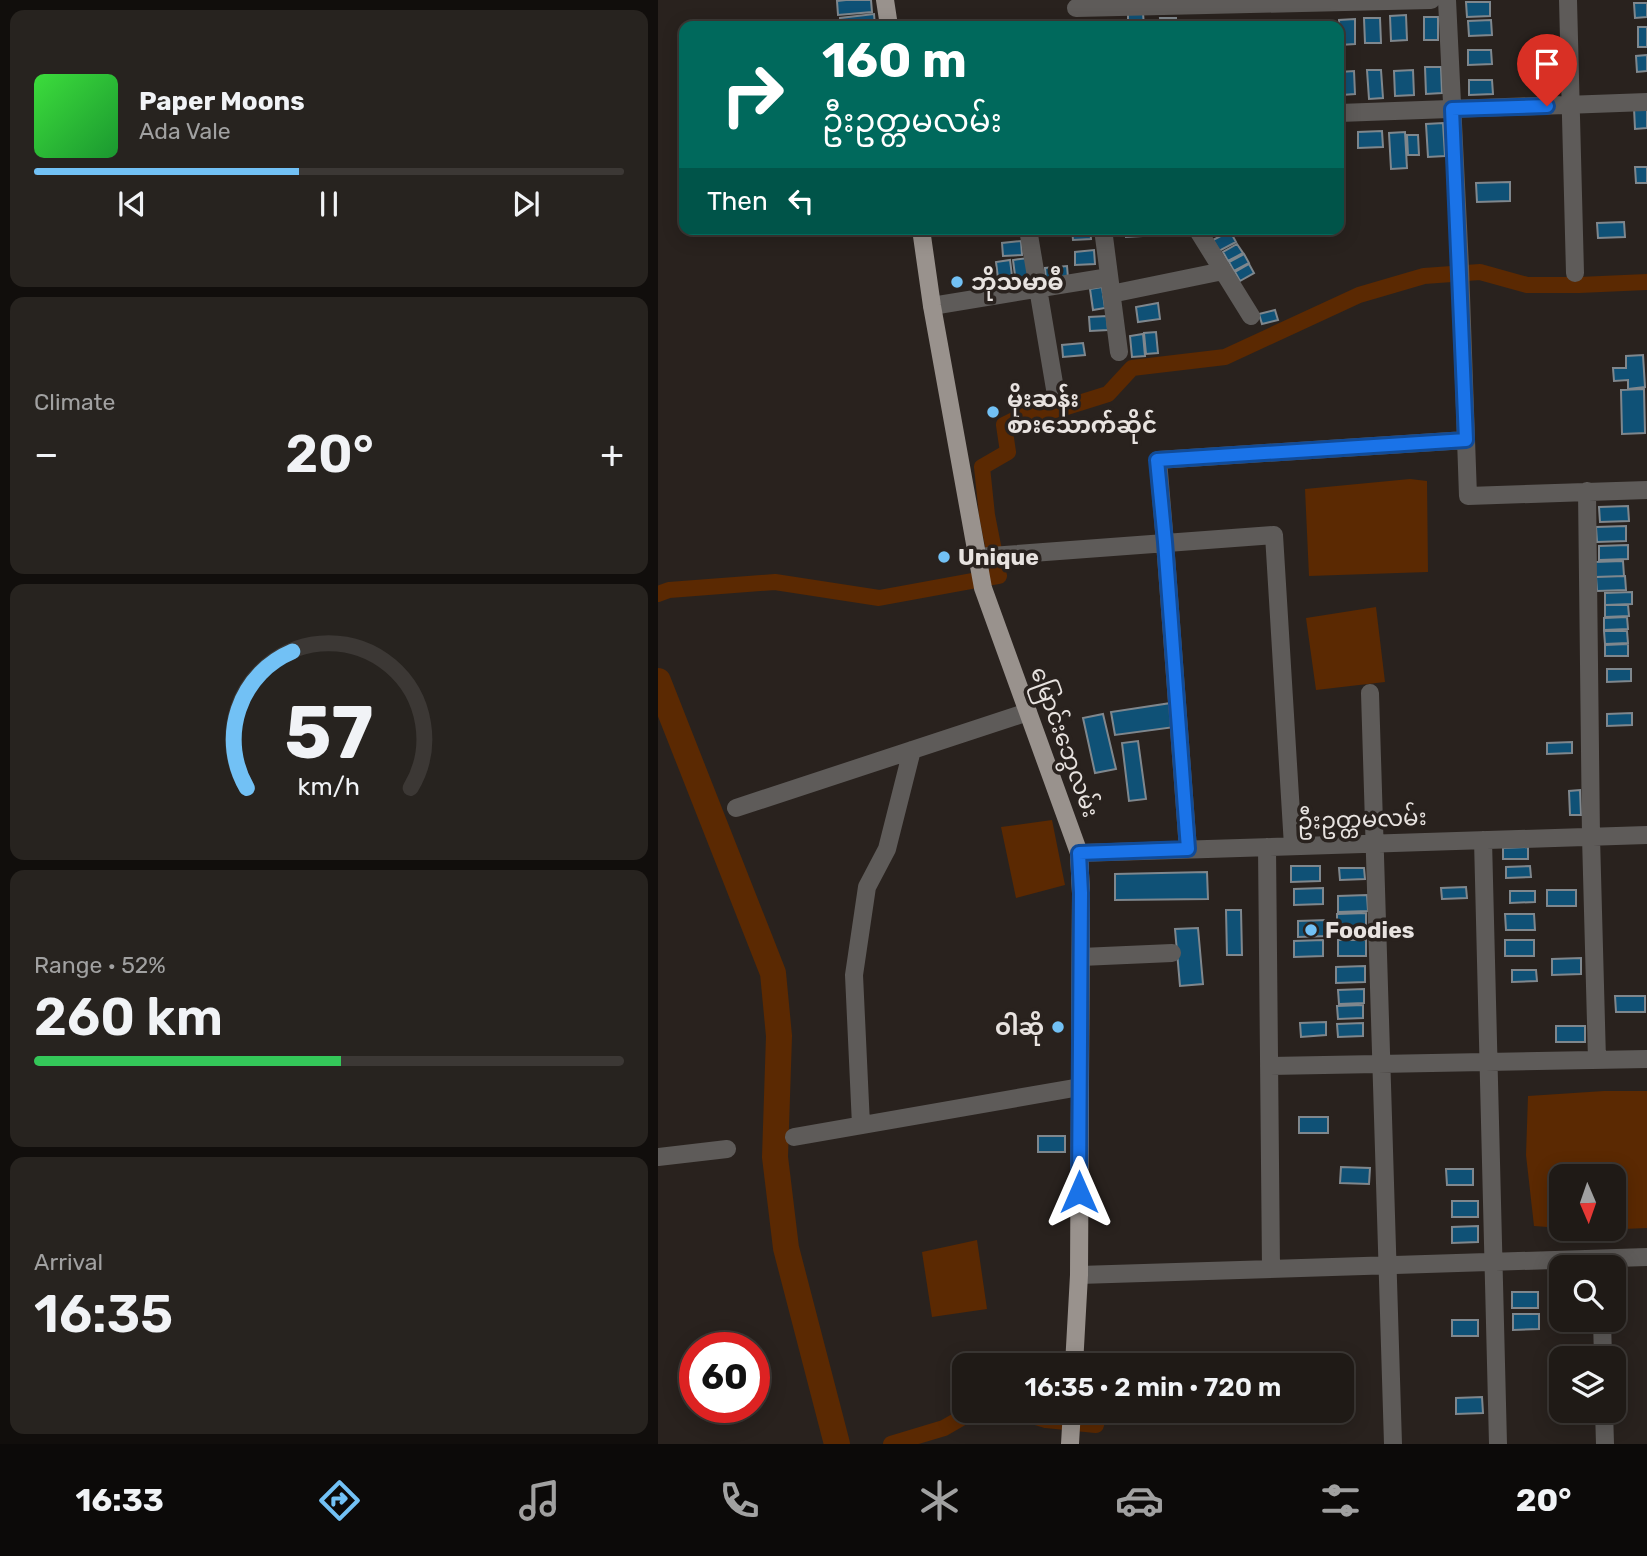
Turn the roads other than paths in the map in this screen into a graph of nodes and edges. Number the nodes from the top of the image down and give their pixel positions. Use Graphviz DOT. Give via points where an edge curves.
graph roads {
  1 [pos="886,0"];
  2 [pos="892,0"];
  3 [pos="1431,0"];
  4 [pos="1447,0"];
  5 [pos="1568,0"];
  6 [pos="1076,11"];
  7 [pos="888,21"];
  8 [pos="1647,102"];
  9 [pos="1571,105"];
  10 [pos="1452,109"];
  11 [pos="1344,113"];
  12 [pos="921,235"];
  13 [pos="1029,235"];
  14 [pos="1104,235"];
  15 [pos="1201,235"];
  16 [pos="1223,271"];
  17 [pos="1576,273"];
  18 [pos="1110,285"];
  19 [pos="1038,289"];
  20 [pos="932,306"];
  21 [pos="1251,316"];
  22 [pos="1119,352"];
  23 [pos="1055,389"];
  24 [pos="1466,440"];
  25 [pos="1647,490"];
  26 [pos="1587,491"];
  27 [pos="1165,542"];
  28 [pos="986,565"];
  29 [pos="1370,693"];
  30 [pos="1028,712"];
  31 [pos="912,750"];
  32 [pos="736,808"];
  33 [pos="1647,835"];
  34 [pos="1591,836"];
  35 [pos="1483,840"];
  36 [pos="1374,843"];
  37 [pos="1293,846"];
  38 [pos="1267,847"];
  39 [pos="1188,849"];
  40 [pos="1079,853"];
  41 [pos="1172,953"];
  42 [pos="1081,957"];
  43 [pos="1647,1059"];
  44 [pos="1597,1060"];
  45 [pos="1489,1062"];
  46 [pos="1381,1064"];
  47 [pos="1269,1066"];
  48 [pos="1080,1087"];
  49 [pos="861,1125"];
  50 [pos="794,1137"];
  51 [pos="727,1149"];
  52 [pos="658,1157"];
  53 [pos="1647,1257"];
  54 [pos="1626,1260"];
  55 [pos="1493,1262"];
  56 [pos="1549,1263"];
  57 [pos="1387,1265"];
  58 [pos="1270,1269"];
  59 [pos="1079,1275"];
  60 [pos="1075,1353"];
  61 [pos="1604,1423"];
  62 [pos="1393,1444"];
  63 [pos="1498,1444"];
  64 [pos="1605,1444"];
  1 -- 2 [label="street"];
  1 -- 7 [label="main road"];
  3 -- 6 [label="street"];
  4 -- 10 [label="street"];
  5 -- 9 [label="street"];
  8 -- 9 [label="street"];
  9 -- 10 [label="street"];
  9 -- 17 [label="street"];
  10 -- 11 [label="street"];
  10 -- 24 [label="street"];
  12 -- 20 [label="main road, မြောင်းဘွေလမ်း"];
  13 -- 19 [label="street"];
  14 -- 18 [label="street"];
  15 -- 16 [label="street"];
  16 -- 18 [label="street"];
  16 -- 21 [label="street"];
  18 -- 19 [label="street"];
  18 -- 22 [label="street"];
  19 -- 20 [label="street"];
  19 -- 23 [label="street"];
  20 -- 28 [label="main road, မြောင်းဘွေလမ်း"];
  24 -- 26 [label="street" via="1468,496"];
  24 -- 27 [label="street" via="1157,460"];
  25 -- 26 [label="street"];
  26 -- 34 [label="street"];
  27 -- 28 [label="street"];
  27 -- 37 [label="street" via="1273,535"];
  27 -- 39 [label="street"];
  28 -- 30 [label="main road, မြောင်းဘွေလမ်း"];
  29 -- 36 [label="street"];
  30 -- 31 [label="street"];
  30 -- 40 [label="main road, မြောင်းဘွေလမ်း"];
  31 -- 32 [label="street"];
  31 -- 49 [label="street" via="887,849 867,887 853,975"];
  33 -- 34 [label="street, ဦးဥတ္တမလမ်း"];
  34 -- 35 [label="street, ဦးဥတ္တမလမ်း"];
  34 -- 44 [label="street"];
  35 -- 36 [label="street, ဦးဥတ္တမလမ်း"];
  35 -- 45 [label="street"];
  36 -- 37 [label="street, ဦးဥတ္တမလမ်း"];
  36 -- 46 [label="street"];
  37 -- 38 [label="street, ဦးဥတ္တမလမ်း"];
  38 -- 39 [label="street, ဦးဥတ္တမလမ်း"];
  38 -- 47 [label="street"];
  39 -- 40 [label="street, ဦးဥတ္တမလမ်း"];
  40 -- 42 [label="main road, မြောင်းဘွေလမ်း"];
  41 -- 42 [label="street"];
  42 -- 48 [label="main road, မြောင်းဘွေလမ်း"];
  43 -- 44 [label="street"];
  44 -- 45 [label="street"];
  45 -- 46 [label="street"];
  45 -- 55 [label="street"];
  46 -- 47 [label="street"];
  46 -- 57 [label="street"];
  47 -- 58 [label="street"];
  48 -- 49 [label="street"];
  48 -- 59 [label="main road, မြောင်းဘွေလမ်း"];
  49 -- 50 [label="street"];
  51 -- 52 [label="street"];
  53 -- 54 [label="street"];
  55 -- 56 [label="street"];
  55 -- 57 [label="street"];
  55 -- 63 [label="street"];
  57 -- 58 [label="street"];
  57 -- 62 [label="street"];
  58 -- 59 [label="street"];
  59 -- 60 [label="main road, မြောင်းဘွေလမ်း"];
  61 -- 64 [label="street"];
}
